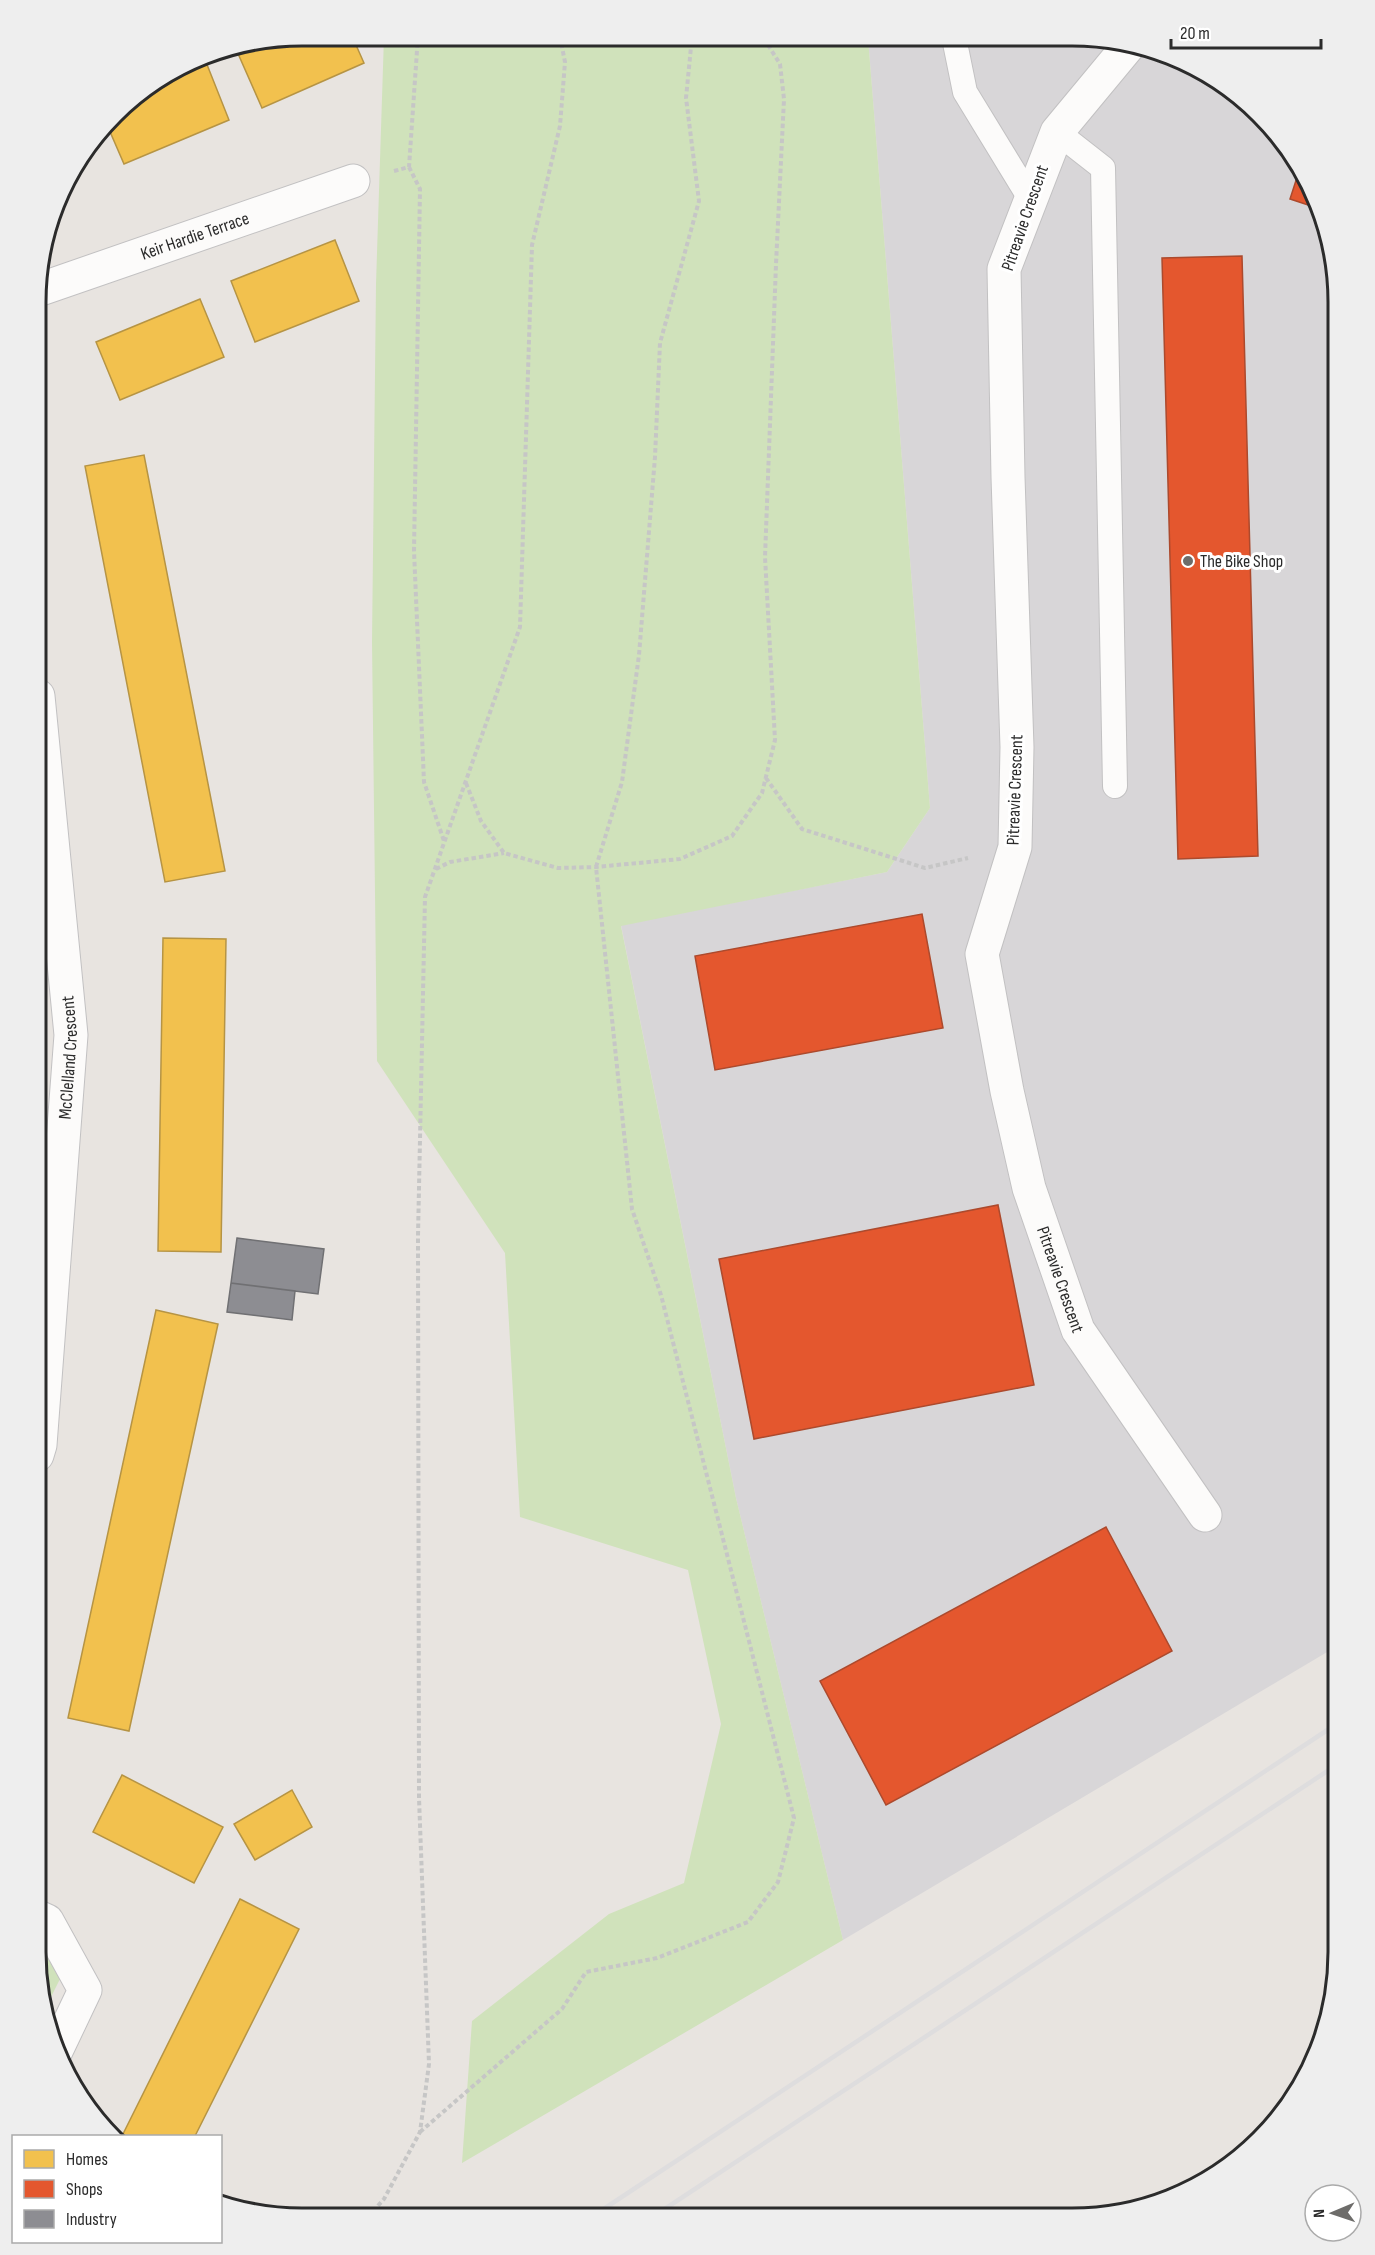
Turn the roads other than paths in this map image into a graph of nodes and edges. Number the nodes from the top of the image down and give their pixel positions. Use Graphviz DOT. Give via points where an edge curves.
graph roads {
  1 [pos="956,46"];
  2 [pos="1124,51"];
  3 [pos="1057,132"];
  4 [pos="353,181"];
  5 [pos="1031,200"];
  6 [pos="47,287"];
  7 [pos="46,776"];
  8 [pos="1115,786"];
  9 [pos="46,1368"];
  10 [pos="1205,1515"];
  11 [pos="46,1921"];
  12 [pos="62,2039"];
  1 -- 5 [label="lane" via="965,92"];
  2 -- 3 [label="street, Pitreavie Crescent"];
  3 -- 5 [label="street, Pitreavie Crescent"];
  3 -- 8 [label="lane" via="1103,168"];
  4 -- 6 [label="street, Keir Hardie Terrace"];
  5 -- 10 [label="street, Pitreavie Crescent" via="1004,268 1017,747 1015,846 982,954 1029,1188 1078,1330"];
  7 -- 9 [label="street, McClelland Crescent" via="72,1035"];
  11 -- 12 [label="street" via="85,1990"];
}
